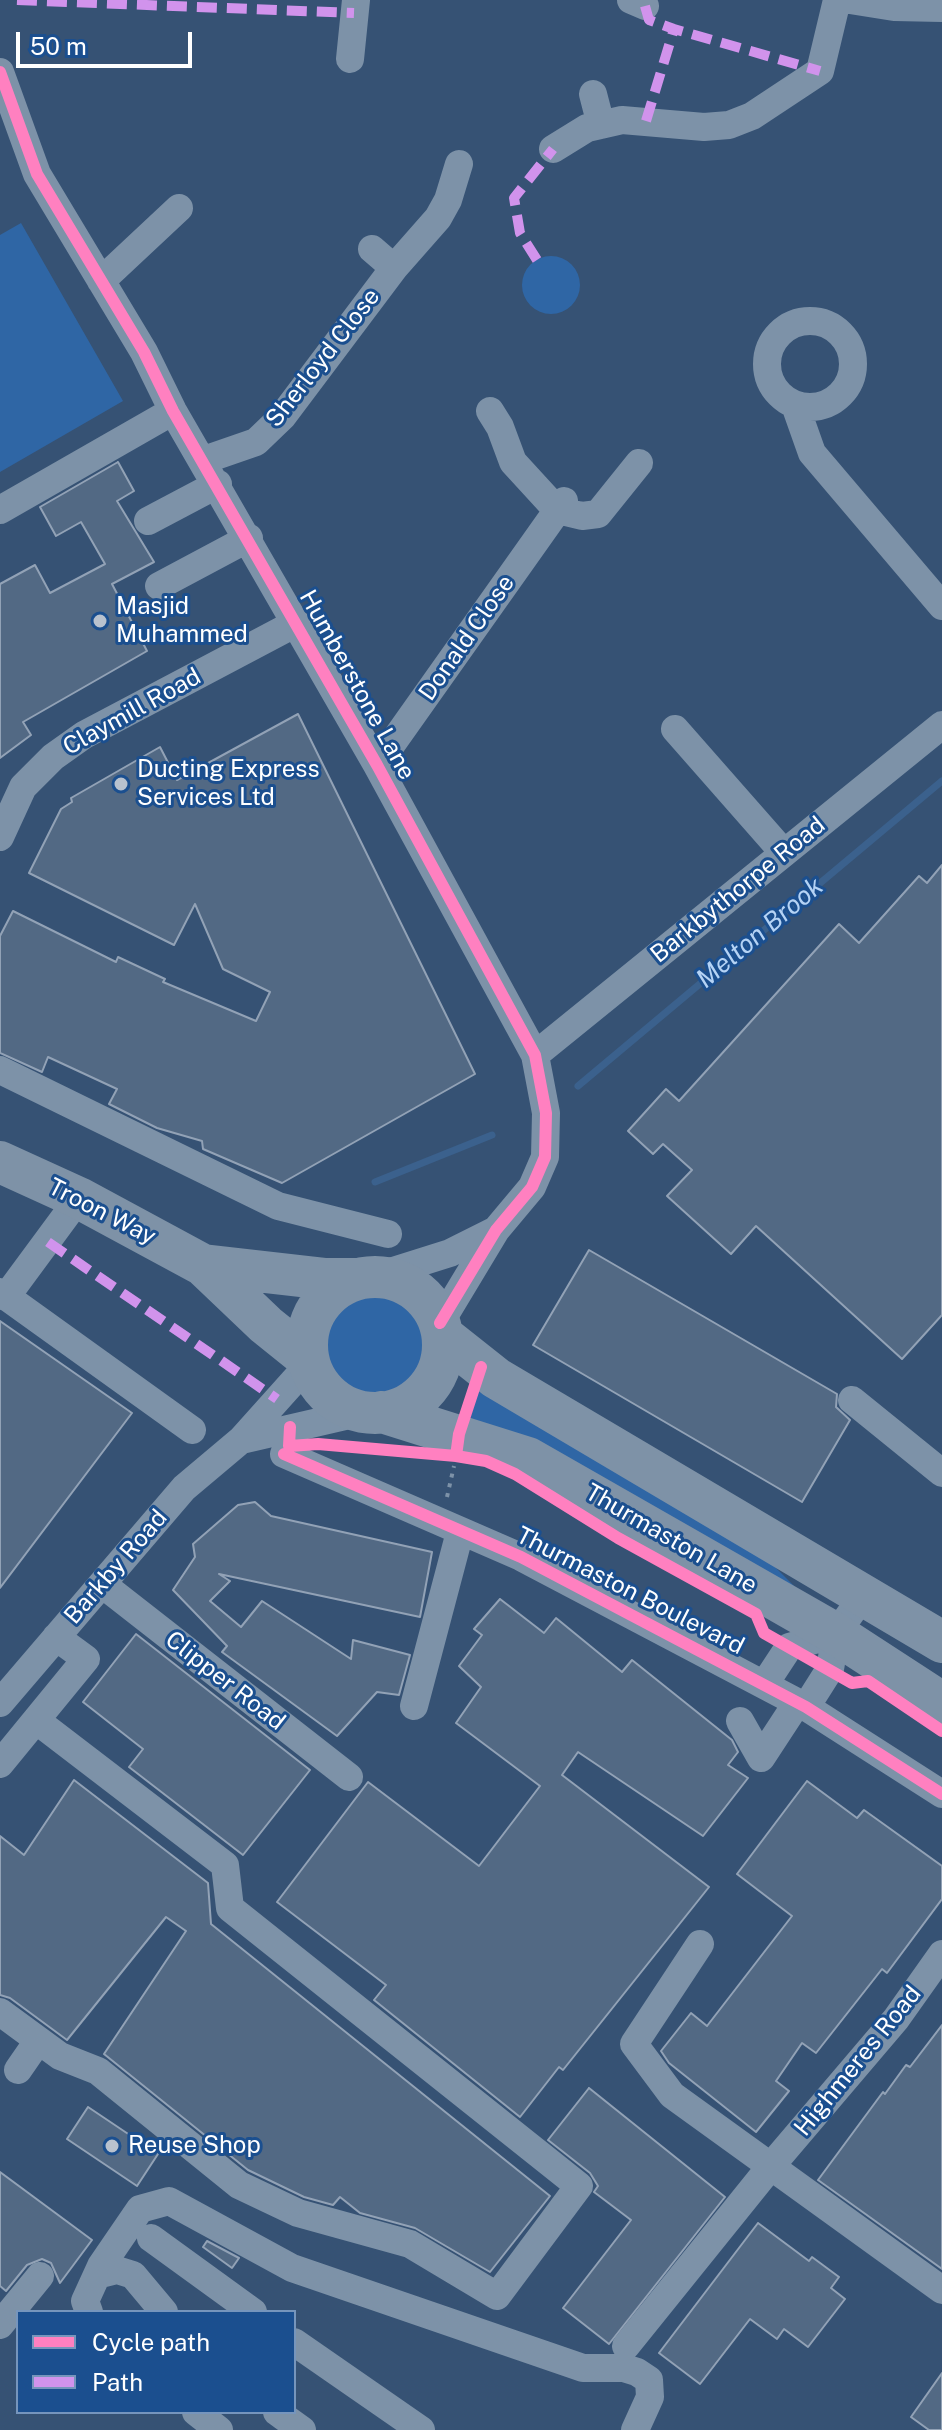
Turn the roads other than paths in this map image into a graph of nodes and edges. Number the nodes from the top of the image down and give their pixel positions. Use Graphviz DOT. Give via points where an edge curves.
graph roads {
  1 [pos="356,0"];
  2 [pos="837,0"];
  3 [pos="850,0"];
  4 [pos="942,8"];
  5 [pos="350,59"];
  6 [pos="0,72"];
  7 [pos="593,94"];
  8 [pos="601,125"];
  9 [pos="10,126"];
  10 [pos="553,149"];
  11 [pos="459,164"];
  12 [pos="179,208"];
  13 [pos="372,249"];
  14 [pos="403,257"];
  15 [pos="101,281"];
  16 [pos="795,405"];
  17 [pos="173,411"];
  18 [pos="490,411"];
  19 [pos="639,463"];
  20 [pos="211,472"];
  21 [pos="560,506"];
  22 [pos="0,510"];
  23 [pos="148,521"];
  24 [pos="249,538"];
  25 [pos="159,586"];
  26 [pos="942,606"];
  27 [pos="296,623"];
  28 [pos="942,725"];
  29 [pos="675,729"];
  30 [pos="377,765"];
  31 [pos="0,837"];
  32 [pos="784,853"];
  33 [pos="535,1055"];
  34 [pos="0,1070"];
  35 [pos="0,1162"];
  36 [pos="79,1198"];
  37 [pos="496,1230"];
  38 [pos="388,1234"];
  39 [pos="203,1265"];
  40 [pos="366,1278"];
  41 [pos="3,1294"];
  42 [pos="441,1330"];
  43 [pos="308,1361"];
  44 [pos="852,1400"];
  45 [pos="372,1412"];
  46 [pos="192,1430"];
  47 [pos="241,1440"];
  48 [pos="284,1454"];
  49 [pos="942,1473"];
  50 [pos="450,1527"];
  51 [pos="102,1584"];
  52 [pos="865,1593"];
  53 [pos="836,1634"];
  54 [pos="56,1637"];
  55 [pos="942,1642"];
  56 [pos="764,1685"];
  57 [pos="0,1703"];
  58 [pos="942,1703"];
  59 [pos="802,1705"];
  60 [pos="414,1706"];
  61 [pos="37,1721"];
  62 [pos="740,1721"];
  63 [pos="0,1764"];
  64 [pos="349,1777"];
  65 [pos="942,1794"];
  66 [pos="700,1944"];
  67 [pos="942,1954"];
  68 [pos="0,2012"];
  69 [pos="38,2041"];
  70 [pos="18,2070"];
  71 [pos="771,2166"];
  72 [pos="151,2238"];
  73 [pos="97,2275"];
  74 [pos="40,2276"];
  75 [pos="942,2290"];
  76 [pos="88,2310"];
  77 [pos="162,2310"];
  78 [pos="250,2310"];
  79 [pos="0,2325"];
  80 [pos="296,2343"];
  81 [pos="626,2346"];
  82 [pos="199,2414"];
  83 [pos="280,2414"];
  84 [pos="219,2430"];
  85 [pos="302,2430"];
  86 [pos="421,2430"];
  87 [pos="635,2430"];
  1 -- 5 [label="street"];
  2 -- 8 [label="street" via="820,71 752,116 716,126 622,120"];
  3 -- 4 [label="street"];
  6 -- 9 [label="street, Humberstone Lane"];
  7 -- 8 [label="street"];
  8 -- 10 [label="street" via="568,137"];
  9 -- 15 [label="street, Humberstone Lane"];
  11 -- 14 [label="street" via="438,218"];
  12 -- 15 [label="street"];
  13 -- 14 [label="street, Sherloyd Close"];
  14 -- 20 [label="street, Sherloyd Close" via="282,417"];
  15 -- 17 [label="street, Humberstone Lane"];
  16 -- 26 [label="street" via="812,453"];
  17 -- 20 [label="street, Humberstone Lane"];
  17 -- 22 [label="street"];
  18 -- 21 [label="street" via="520,471"];
  19 -- 21 [label="street" via="598,514 582,516"];
  20 -- 23 [label="street, Sherloyd Close"];
  20 -- 24 [label="street, Humberstone Lane"];
  21 -- 30 [label="street, Donald Close"];
  24 -- 25 [label="street"];
  24 -- 27 [label="street, Humberstone Lane"];
  27 -- 30 [label="street, Humberstone Lane"];
  27 -- 31 [label="street, Claymill Road" via="84,735 53,757 23,787"];
  28 -- 32 [label="street, Barkbythorpe Road"];
  29 -- 32 [label="street"];
  30 -- 33 [label="street, Humberstone Lane"];
  32 -- 33 [label="street, Barkbythorpe Road"];
  33 -- 37 [label="street, Humberstone Lane" via="546,1113 545,1157 532,1187"];
  34 -- 38 [label="street" via="278,1206"];
  35 -- 36 [label="highway, Troon Way"];
  36 -- 39 [label="highway, Troon Way"];
  36 -- 41 [label="street"];
  37 -- 40 [label="street, Humberstone Lane" via="450,1253"];
  37 -- 42 [label="street, Humberstone Lane"];
  39 -- 40 [label="highway, Troon Way" via="326,1279"];
  39 -- 43 [label="highway, Troon Way"];
  40 -- 42 [label="highway" via="397,1280 416,1290"];
  40 -- 43 [label="highway" via="330,1294 312,1318"];
  41 -- 46 [label="street"];
  42 -- 45 [label="highway" via="442,1357 428,1386 403,1407"];
  42 -- 52 [label="highway" via="496,1378"];
  43 -- 45 [label="highway" via="333,1399"];
  43 -- 47 [label="street, Barkby Road"];
  44 -- 49 [label="street"];
  45 -- 47 [label="street, Barkby Road"];
  45 -- 53 [label="highway, Thurmaston Lane" via="528,1458"];
  47 -- 51 [label="street, Barkby Road" via="184,1488"];
  48 -- 50 [label="street, Thurmaston Boulevard"];
  50 -- 56 [label="street, Thurmaston Boulevard" via="521,1557"];
  50 -- 60 [label="street"];
  51 -- 54 [label="street, Barkby Road"];
  51 -- 64 [label="street, Clipper Road"];
  52 -- 53 [label="street"];
  52 -- 55 [label="highway"];
  53 -- 56 [label="street" via="789,1647"];
  53 -- 58 [label="highway, Thurmaston Lane"];
  53 -- 59 [label="street" via="830,1669"];
  54 -- 57 [label="street, Barkby Road"];
  54 -- 61 [label="street" via="86,1659"];
  56 -- 59 [label="street, Thurmaston Boulevard"];
  59 -- 62 [label="street" via="761,1758"];
  59 -- 65 [label="street, Thurmaston Boulevard"];
  61 -- 63 [label="street"];
  61 -- 69 [label="street" via="225,1865 230,1908 579,2186 497,2296 410,2244 298,2213 239,2185 98,2071"];
  66 -- 71 [label="street" via="634,2044 672,2095"];
  67 -- 71 [label="street, Highmeres Road" via="896,2019"];
  68 -- 69 [label="street"];
  69 -- 70 [label="street"];
  71 -- 75 [label="street"];
  71 -- 81 [label="street, Highmeres Road"];
  72 -- 78 [label="street"];
  73 -- 76 [label="street" via="85,2301"];
  73 -- 77 [label="street" via="117,2270 133,2275"];
  73 -- 87 [label="street" via="140,2209 169,2201 292,2268 583,2368 637,2372 649,2380 650,2397"];
  74 -- 79 [label="street"];
  80 -- 86 [label="street"];
  82 -- 84 [label="street"];
  83 -- 85 [label="street"];
}
